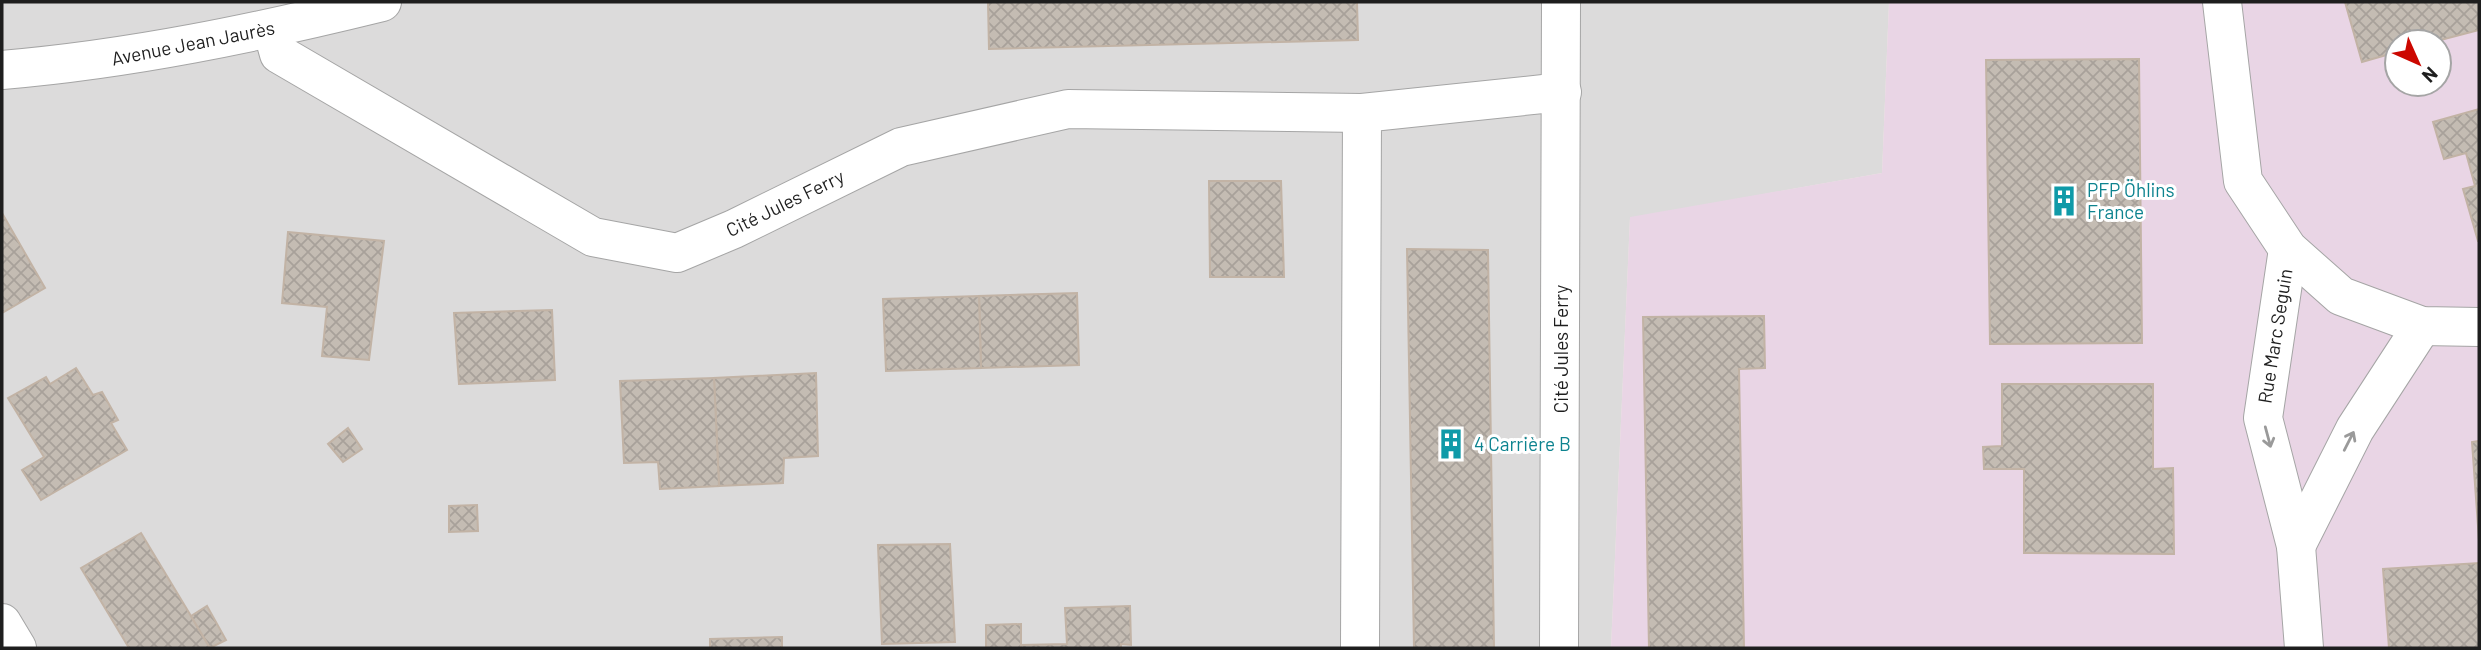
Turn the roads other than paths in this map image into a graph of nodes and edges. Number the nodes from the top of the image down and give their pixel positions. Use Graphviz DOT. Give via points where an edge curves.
graph roads {
  1 [pos="382,2"];
  2 [pos="1561,2"];
  3 [pos="2222,2"];
  4 [pos="272,29"];
  5 [pos="2,69"];
  6 [pos="1562,92"];
  7 [pos="1362,113"];
  8 [pos="2288,249"];
  9 [pos="2422,326"];
  10 [pos="2479,327"];
  11 [pos="2297,546"];
  12 [pos="2,622"];
  13 [pos="17,648"];
  14 [pos="1360,648"];
  15 [pos="1559,648"];
  16 [pos="2304,648"];
  1 -- 4 [label="street, Avenue Jean Jaurès"];
  2 -- 6 [label="street, Cité Jules Ferry"];
  3 -- 8 [label="street, Rue Marc Seguin" via="2243,181"];
  4 -- 5 [label="street, Avenue Jean Jaurès" via="118,58"];
  4 -- 7 [label="street, Cité Jules Ferry" via="279,54 593,237 677,253 901,147 1068,109"];
  6 -- 7 [label="street, Cité Jules Ferry"];
  6 -- 15 [label="street, Cité Jules Ferry"];
  7 -- 14 [label="street"];
  8 -- 9 [label="street, Rue Marc Seguin" via="2341,296"];
  8 -- 11 [label="street, Rue Marc Seguin, one-way" via="2263,418"];
  9 -- 10 [label="street, Rue Marc Seguin"];
  11 -- 9 [label="street, one-way" via="2355,429"];
  11 -- 16 [label="street, Rue Marc Seguin"];
  12 -- 13 [label="street"];
}
